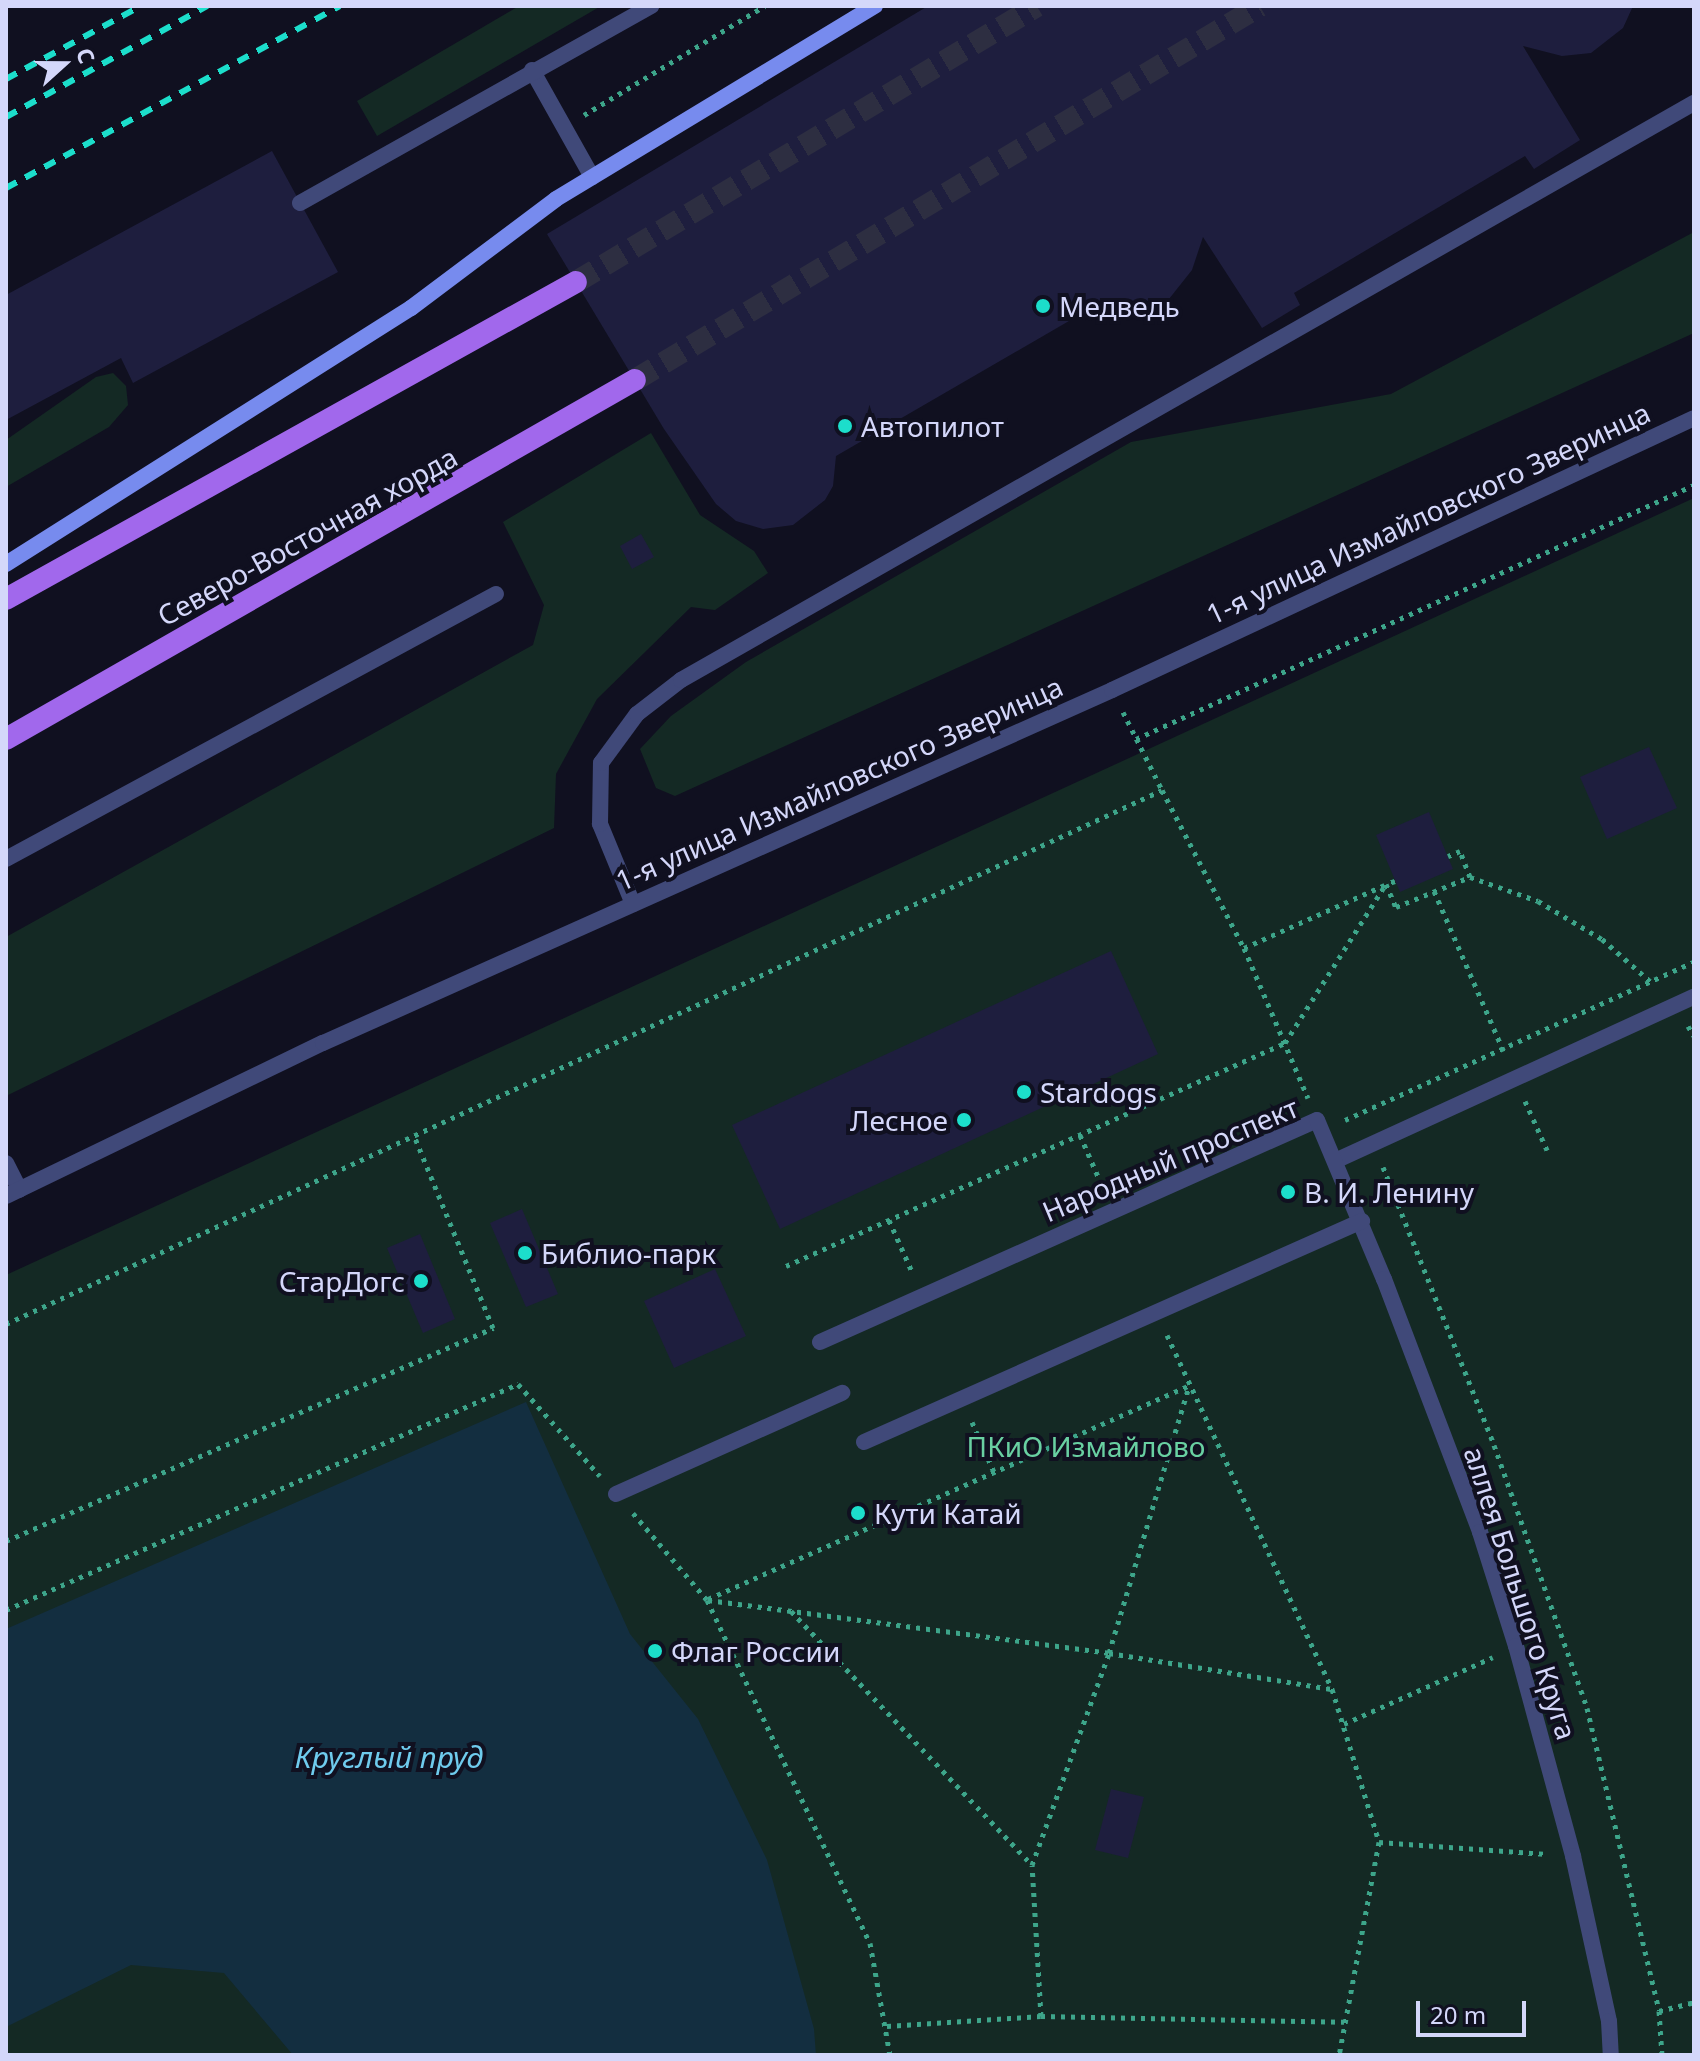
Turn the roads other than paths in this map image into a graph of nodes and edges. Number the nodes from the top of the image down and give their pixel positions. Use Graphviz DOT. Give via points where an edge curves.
graph roads {
  1 [pos="651,6"];
  2 [pos="875,6"];
  3 [pos="532,70"];
  4 [pos="1694,103"];
  5 [pos="592,177"];
  6 [pos="300,203"];
  7 [pos="576,282"];
  8 [pos="635,380"];
  9 [pos="1694,418"];
  10 [pos="6,564"];
  11 [pos="496,594"];
  12 [pos="6,599"];
  13 [pos="6,739"];
  14 [pos="6,859"];
  15 [pos="633,904"];
  16 [pos="1694,997"];
  17 [pos="1335,1161"];
  18 [pos="6,1163"];
  19 [pos="13,1193"];
  20 [pos="1362,1221"];
  21 [pos="820,1342"];
  22 [pos="842,1393"];
  23 [pos="864,1442"];
  24 [pos="616,1494"];
  25 [pos="1611,2055"];
  1 -- 3 [label="street"];
  2 -- 5 [label="main road"];
  3 -- 5 [label="street"];
  3 -- 6 [label="street"];
  4 -- 15 [label="street" via="681,680 637,714 601,763 600,824"];
  5 -- 10 [label="main road" via="411,308"];
  7 -- 12 [label="main road"];
  8 -- 13 [label="main road, Северо-Восточная хорда"];
  9 -- 15 [label="street, 1-я улица Измайловского Зверинца" via="1112,690"];
  11 -- 14 [label="street"];
  15 -- 19 [label="street, 1-я улица Измайловского Зверинца" via="323,1043"];
  16 -- 17 [label="street"];
  17 -- 20 [label="street, аллея Большого Круга"];
  17 -- 21 [label="street, Народный проспект" via="1319,1126"];
  18 -- 19 [label="street"];
  20 -- 23 [label="street"];
  20 -- 25 [label="street, аллея Большого Круга" via="1480,1532 1516,1646 1573,1856 1609,2021"];
  22 -- 24 [label="street"];
}
